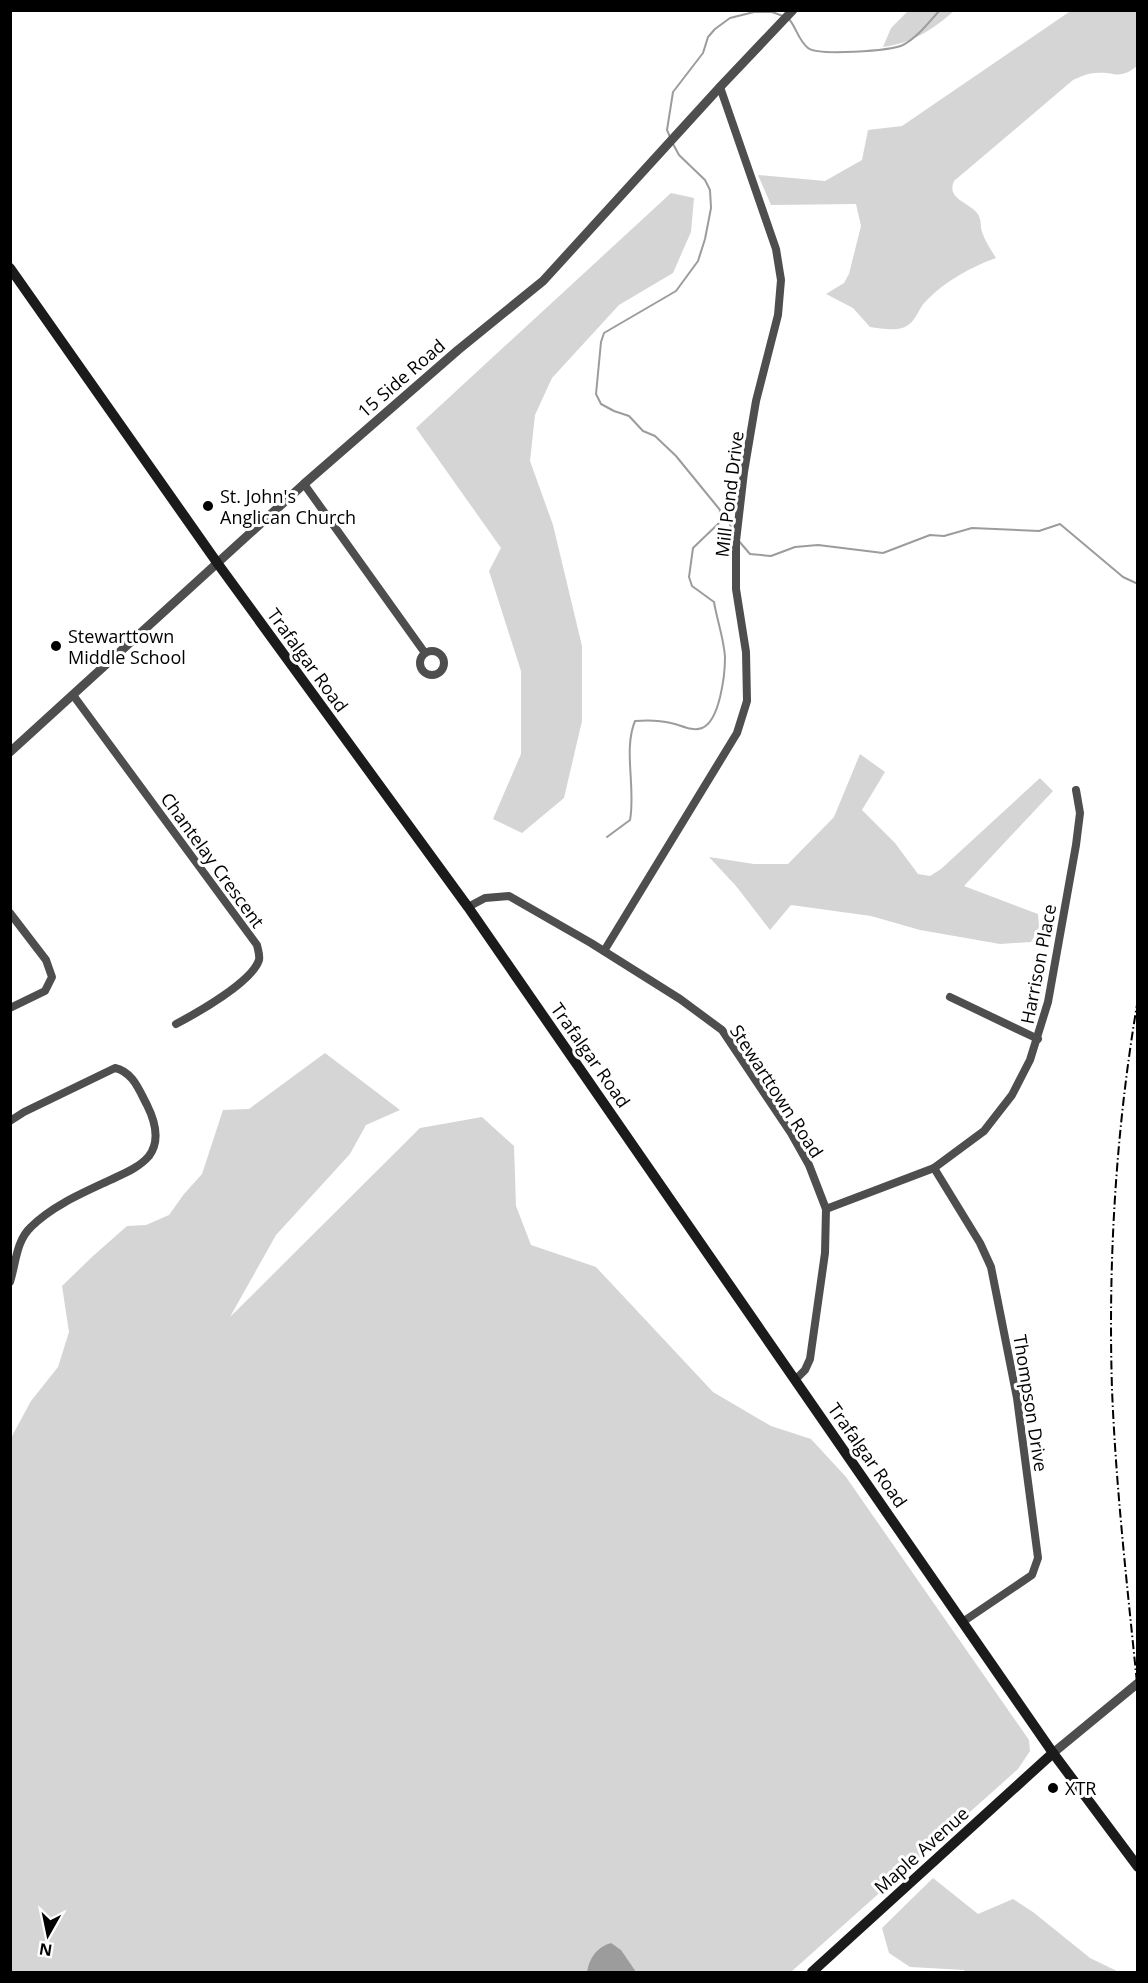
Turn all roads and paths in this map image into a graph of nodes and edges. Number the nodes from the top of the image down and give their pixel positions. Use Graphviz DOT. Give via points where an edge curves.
graph roads {
  1 [pos="790,14"];
  2 [pos="720,87"];
  3 [pos="10,268"];
  4 [pos="304,484"];
  5 [pos="218,564"];
  6 [pos="425,653"];
  7 [pos="73,696"];
  8 [pos="10,752"];
  9 [pos="1076,790"];
  10 [pos="468,907"];
  11 [pos="10,913"];
  12 [pos="604,951"];
  13 [pos="950,997"];
  14 [pos="10,1008"];
  15 [pos="176,1024"];
  16 [pos="1038,1039"];
  17 [pos="10,1121"];
  18 [pos="934,1168"];
  19 [pos="826,1209"];
  20 [pos="10,1282"];
  21 [pos="795,1380"];
  22 [pos="963,1622"];
  23 [pos="1137,1683"];
  24 [pos="1053,1753"];
  25 [pos="1137,1867"];
  26 [pos="812,1972"];
  1 -- 2 [label="street, 15 Side Road"];
  2 -- 4 [label="street, 15 Side Road" via="543,281"];
  2 -- 12 [label="street, Mill Pond Drive" via="777,249 781,280 778,315 754,413 736,541 736,589 746,652 747,701 738,733"];
  3 -- 5 [label="main road, Trafalgar Road"];
  4 -- 5 [label="street, 15 Side Road"];
  4 -- 6 [label="street"];
  5 -- 7 [label="street, 15 Side Road"];
  5 -- 10 [label="main road, Trafalgar Road"];
  7 -- 8 [label="street, 15 Side Road"];
  7 -- 15 [label="street, Chantelay Crescent" via="257,945 260,958 253,971 206,1008"];
  9 -- 16 [label="street, Harrison Place" via="1080,813 1076,845"];
  10 -- 12 [label="street, Stewarttown Road" via="485,898 509,896"];
  10 -- 21 [label="main road, Trafalgar Road"];
  11 -- 14 [label="street" via="46,960 52,977 45,991"];
  12 -- 19 [label="street, Stewarttown Road" via="722,1030 791,1133"];
  13 -- 16 [label="street"];
  16 -- 18 [label="street, Harrison Place" via="1012,1095 984,1131"];
  17 -- 20 [label="street" via="115,1068 128,1073 136,1084 156,1127 152,1152 143,1162 78,1195 30,1228 19,1245"];
  18 -- 19 [label="street, Harrison Place"];
  18 -- 22 [label="street, Thompson Drive" via="991,1268 1017,1398 1038,1558 1032,1575"];
  19 -- 21 [label="street, Stewarttown Road" via="825,1253 810,1359"];
  21 -- 22 [label="main road, Trafalgar Road"];
  22 -- 24 [label="main road, Trafalgar Road"];
  23 -- 24 [label="street"];
  24 -- 25 [label="main road, Trafalgar Road"];
  24 -- 26 [label="main road, Maple Avenue"];
}
